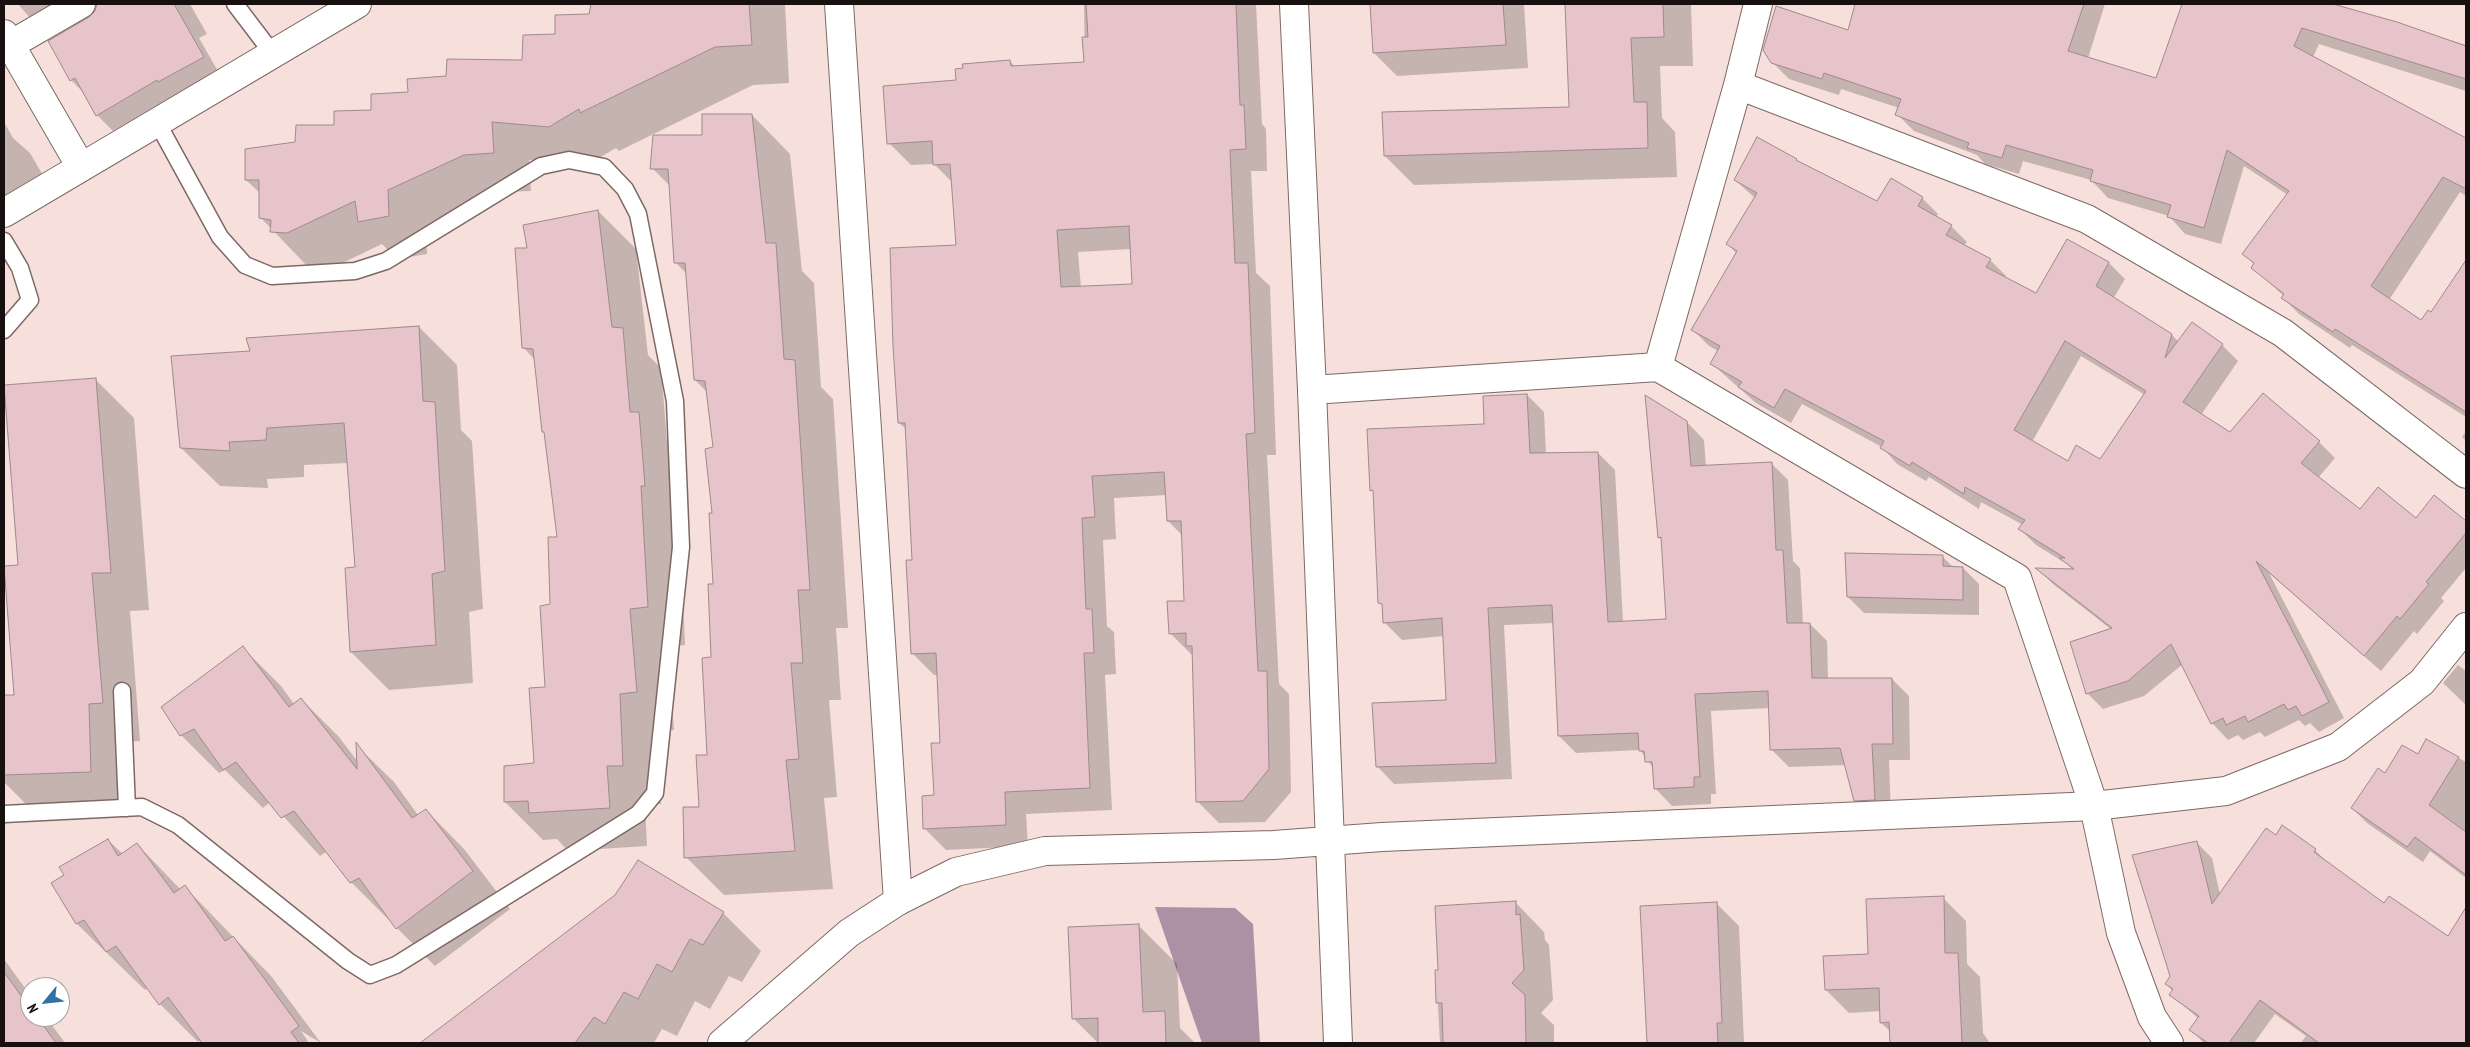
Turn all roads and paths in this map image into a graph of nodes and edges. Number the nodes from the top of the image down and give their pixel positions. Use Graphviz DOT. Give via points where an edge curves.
graph roads {
  1 [pos="81,4"];
  2 [pos="235,4"];
  3 [pos="357,4"];
  4 [pos="839,4"];
  5 [pos="1294,4"];
  6 [pos="1758,4"];
  7 [pos="7,39"];
  8 [pos="273,54"];
  9 [pos="1738,85"];
  10 [pos="157,122"];
  11 [pos="81,167"];
  12 [pos="4,213"];
  13 [pos="4,241"];
  14 [pos="4,330"];
  15 [pos="1658,366"];
  16 [pos="1312,390"];
  17 [pos="2466,474"];
  18 [pos="2466,627"];
  19 [pos="122,691"];
  20 [pos="2094,806"];
  21 [pos="127,808"];
  22 [pos="4,814"];
  23 [pos="1330,842"];
  24 [pos="898,900"];
  25 [pos="722,1043"];
  26 [pos="1338,1043"];
  27 [pos="2169,1043"];
  1 -- 7 [label="street"];
  2 -- 8 [label="lane"];
  3 -- 8 [label="street"];
  4 -- 24 [label="street"];
  5 -- 16 [label="street"];
  6 -- 9 [label="street"];
  7 -- 11 [label="street"];
  8 -- 10 [label="street"];
  9 -- 15 [label="street"];
  9 -- 17 [label="street" via="2088,219 2283,333"];
  10 -- 11 [label="street"];
  10 -- 21 [label="lane" via="220,237 245,266 272,276 355,271 386,261 541,166 569,160 604,167 626,189 638,214 674,401 681,547 655,793 638,814 396,965 370,975 348,961 178,825 142,807"];
  11 -- 12 [label="street"];
  13 -- 14 [label="lane" via="20,268 30,300"];
  15 -- 16 [label="street"];
  15 -- 20 [label="street" via="2018,578"];
  16 -- 23 [label="street"];
  18 -- 20 [label="street" via="2422,682 2338,747 2226,791"];
  19 -- 21 [label="lane"];
  20 -- 23 [label="street" via="1382,837"];
  20 -- 27 [label="street" via="2121,933 2152,1017"];
  21 -- 22 [label="lane"];
  23 -- 24 [label="street" via="1044,851 956,872"];
  23 -- 26 [label="street"];
  24 -- 25 [label="street" via="849,933"];
}
